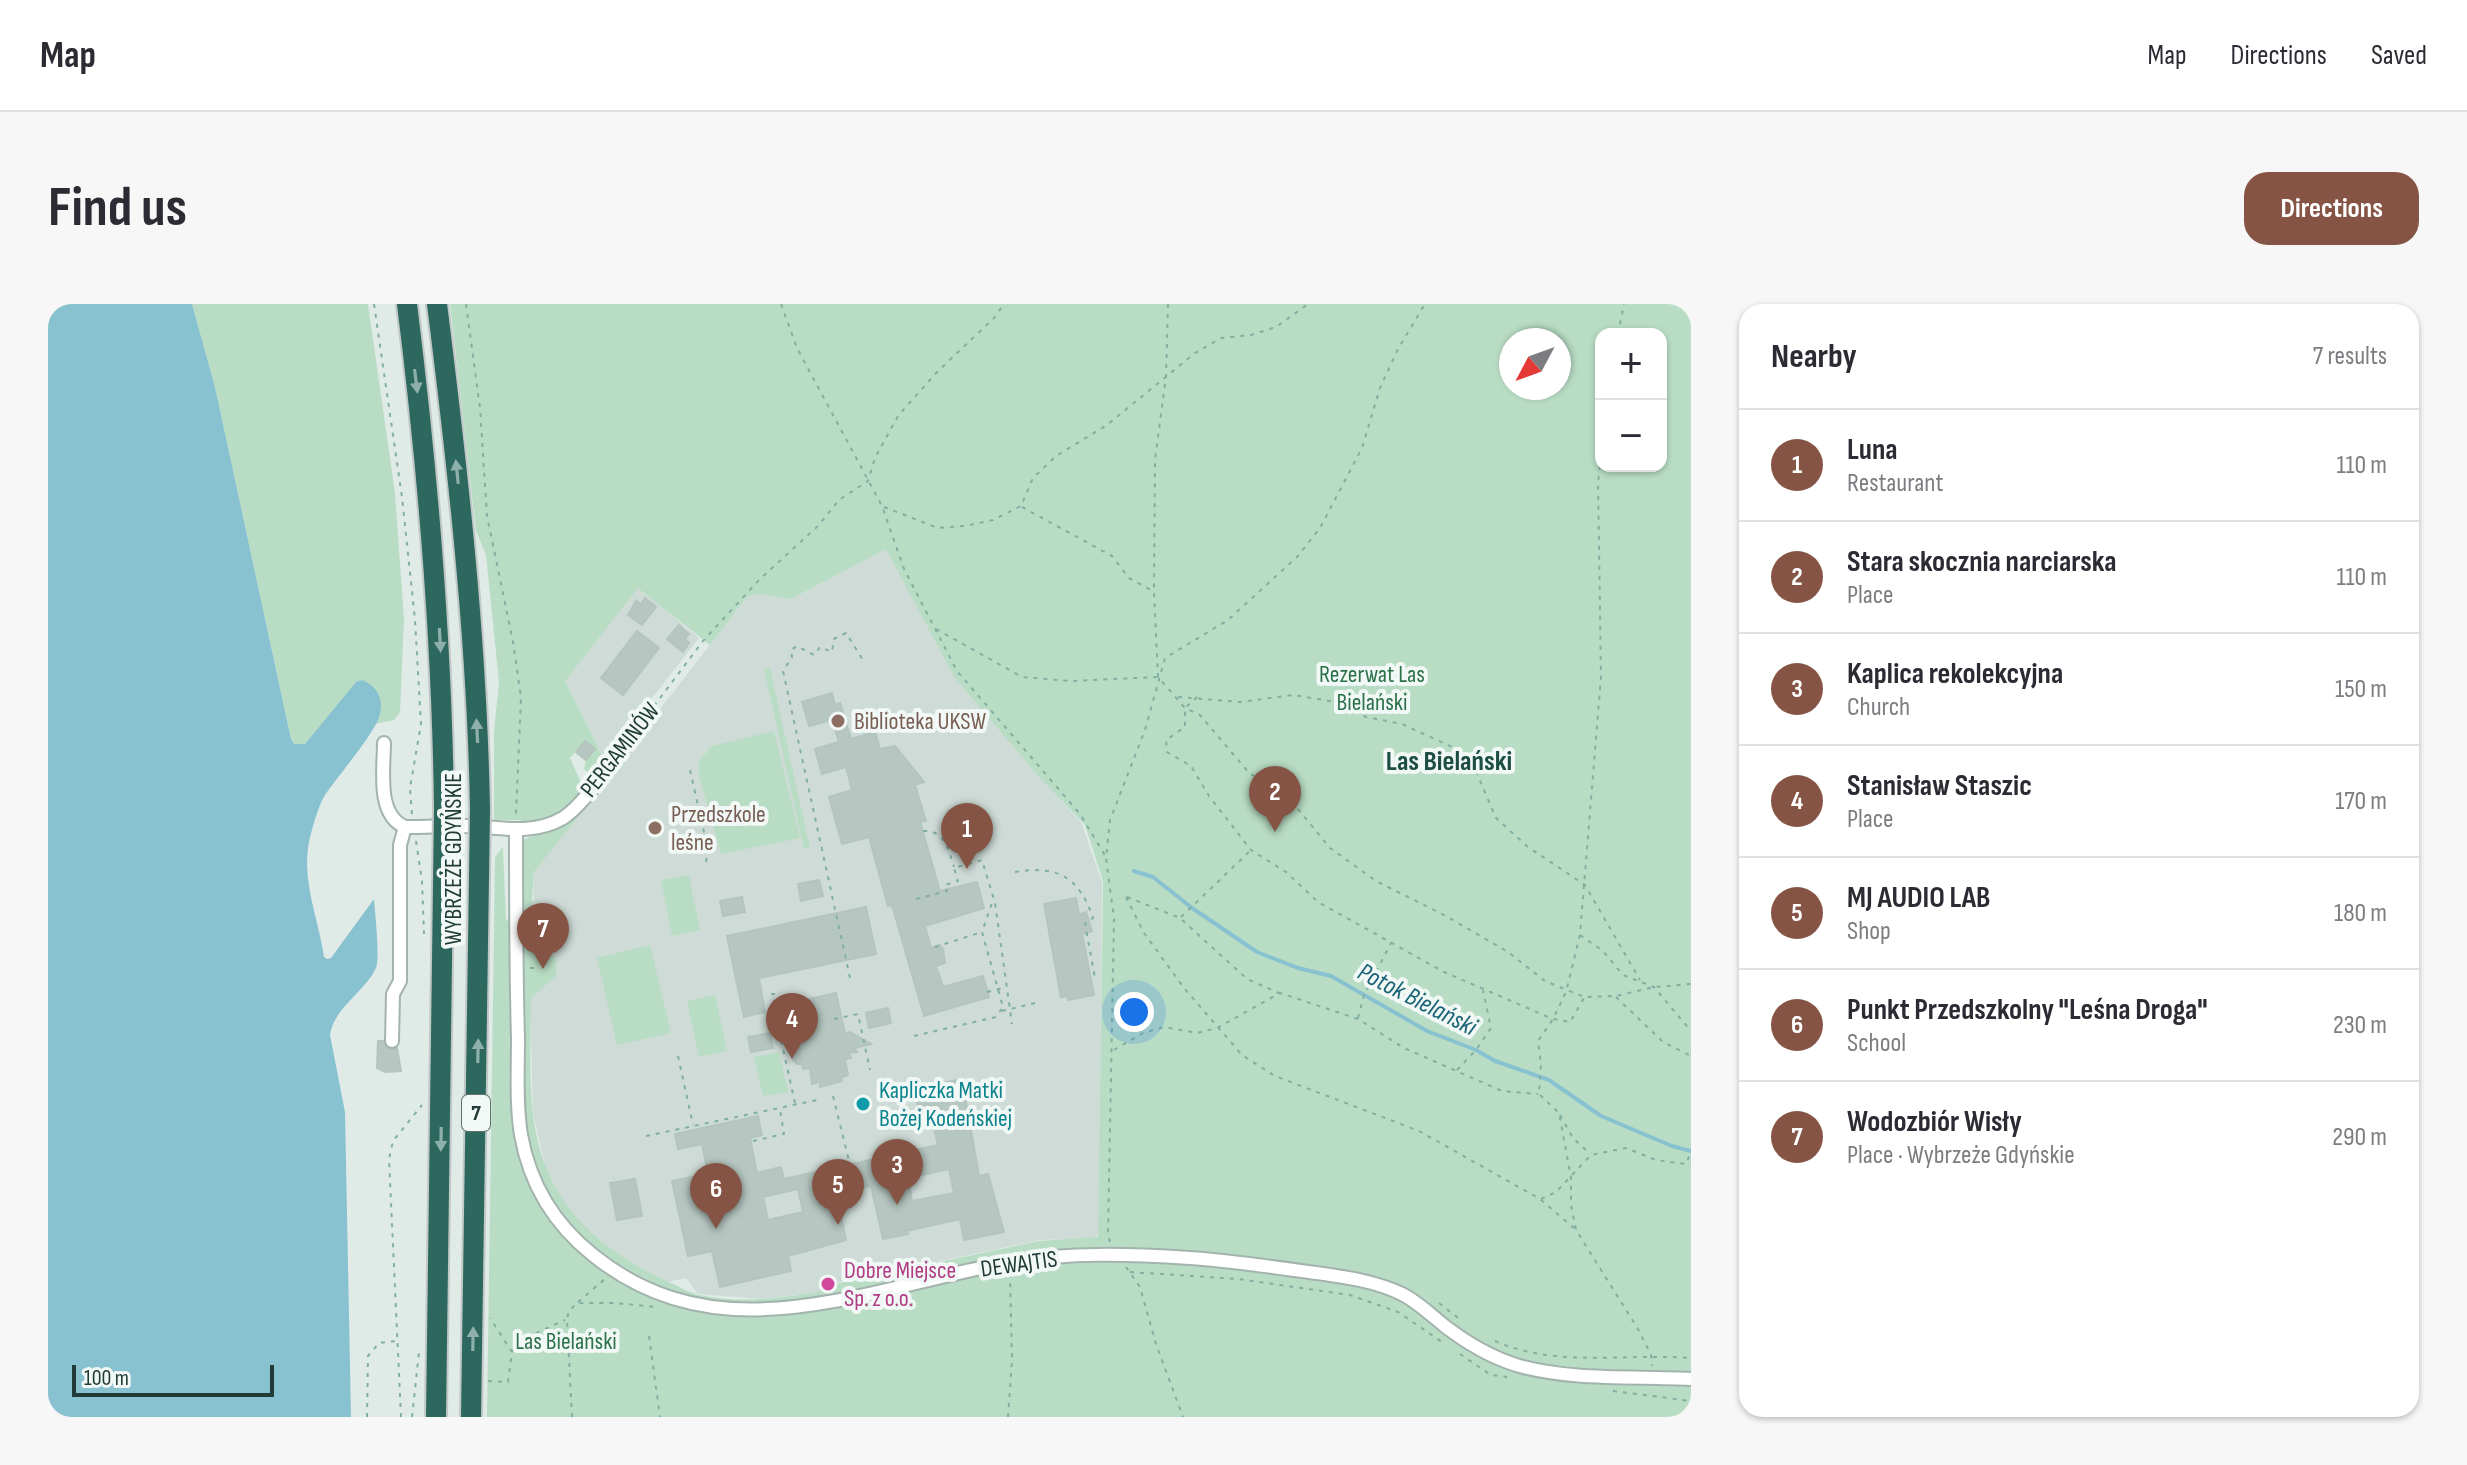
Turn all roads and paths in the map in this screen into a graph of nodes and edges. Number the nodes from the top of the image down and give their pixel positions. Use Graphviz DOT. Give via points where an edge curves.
graph roads {
  1 [pos="374,304"];
  2 [pos="407,304"];
  3 [pos="437,304"];
  4 [pos="466,304"];
  5 [pos="781,304"];
  6 [pos="1004,304"];
  7 [pos="1168,304"];
  8 [pos="1308,304"];
  9 [pos="1425,304"];
  10 [pos="1624,304"];
  11 [pos="1619,328"];
  12 [pos="1166,376"];
  13 [pos="1600,472"];
  14 [pos="868,481"];
  15 [pos="882,506"];
  16 [pos="1021,506"];
  17 [pos="1154,592"];
  18 [pos="934,628"];
  19 [pos="863,660"];
  20 [pos="1158,677"];
  21 [pos="1177,697"];
  22 [pos="1197,697"];
  23 [pos="1185,708"];
  24 [pos="645,718"];
  25 [pos="384,743"];
  26 [pos="690,770"];
  27 [pos="516,806"];
  28 [pos="409,827"];
  29 [pos="923,831"];
  30 [pos="516,832"];
  31 [pos="1251,850"];
  32 [pos="1106,858"];
  33 [pos="706,862"];
  34 [pos="954,868"];
  35 [pos="1015,872"];
  36 [pos="1585,885"];
  37 [pos="994,898"];
  38 [pos="916,899"];
  39 [pos="1180,918"];
  40 [pos="424,930"];
  41 [pos="982,932"];
  42 [pos="1580,935"];
  43 [pos="1391,942"];
  44 [pos="935,947"];
  45 [pos="850,978"];
  46 [pos="1095,978"];
  47 [pos="1640,980"];
  48 [pos="1691,984"];
  49 [pos="1007,987"];
  50 [pos="1654,987"];
  51 [pos="998,989"];
  52 [pos="1483,989"];
  53 [pos="987,992"];
  54 [pos="1566,992"];
  55 [pos="1280,993"];
  56 [pos="775,994"];
  57 [pos="1616,996"];
  58 [pos="1584,997"];
  59 [pos="1039,1002"];
  60 [pos="1010,1009"];
  61 [pos="1001,1012"];
  62 [pos="834,1019"];
  63 [pos="1358,1019"];
  64 [pos="1553,1019"];
  65 [pos="781,1024"];
  66 [pos="1012,1024"];
  67 [pos="802,1026"];
  68 [pos="1217,1028"];
  69 [pos="781,1031"];
  70 [pos="1691,1031"];
  71 [pos="914,1036"];
  72 [pos="392,1041"];
  73 [pos="1111,1051"];
  74 [pos="678,1056"];
  75 [pos="1691,1056"];
  76 [pos="870,1070"];
  77 [pos="1456,1071"];
  78 [pos="1539,1094"];
  79 [pos="833,1096"];
  80 [pos="817,1100"];
  81 [pos="423,1103"];
  82 [pos="796,1104"];
  83 [pos="779,1108"];
  84 [pos="1559,1113"];
  85 [pos="693,1126"];
  86 [pos="646,1136"];
  87 [pos="753,1141"];
  88 [pos="1691,1152"];
  89 [pos="1591,1155"];
  90 [pos="1686,1164"];
  91 [pos="850,1165"];
  92 [pos="1691,1165"];
  93 [pos="1571,1178"];
  94 [pos="1540,1199"];
  95 [pos="1576,1230"];
  96 [pos="1114,1254"];
  97 [pos="1010,1262"];
  98 [pos="612,1269"];
  99 [pos="1130,1272"];
  100 [pos="680,1302"];
  101 [pos="577,1303"];
  102 [pos="567,1319"];
  103 [pos="649,1336"];
  104 [pos="397,1341"];
  105 [pos="1652,1362"];
  106 [pos="1506,1377"];
  107 [pos="1691,1379"];
  108 [pos="484,1381"];
  109 [pos="1614,1391"];
  110 [pos="1691,1401"];
  111 [pos="367,1417"];
  112 [pos="401,1417"];
  113 [pos="436,1417"];
  114 [pos="471,1417"];
  115 [pos="572,1417"];
  116 [pos="660,1417"];
  117 [pos="1008,1417"];
  118 [pos="1183,1417"];
  1 -- 28 [label="path" via="415,620 421,724"];
  2 -- 113 [label="highway, WYBRZEŻE GDYŃSKIE / 7, one-way, bridge" via="442,672"];
  114 -- 3 [label="highway, WYBRZEŻE GDYŃSKIE / 7, one-way, bridge" via="480,809 466,568"];
  4 -- 27 [label="path" via="487,516 521,697"];
  5 -- 14 [label="path" via="797,348"];
  6 -- 14 [label="path" via="898,416"];
  7 -- 12 [label="path"];
  8 -- 12 [label="path" via="1276,327 1221,338"];
  9 -- 20 [label="path" via="1398,349 1362,448 1320,528 1288,566 1228,620 1165,658"];
  10 -- 11 [label="path"];
  12 -- 16 [label="path" via="1107,425 1056,456 1033,478"];
  12 -- 17 [label="path" via="1155,460"];
  13 -- 36 [label="path" via="1601,677"];
  14 -- 15 [label="path"];
  14 -- 24 [label="path, PERGAMINÓW" via="839,500 759,580 703,641"];
  15 -- 16 [label="path" via="938,528 993,520"];
  15 -- 18 [label="path" via="904,569"];
  16 -- 17 [label="path" via="1112,556 1129,578"];
  17 -- 20 [label="path"];
  18 -- 20 [label="path" via="1022,677"];
  18 -- 32 [label="path" via="957,671 1080,814"];
  19 -- 45 [label="path" via="846,633 834,639 832,652 820,647 814,655 797,646 783,671"];
  20 -- 21 [label="path"];
  20 -- 32 [label="path" via="1145,730 1110,820"];
  21 -- 22 [label="path"];
  21 -- 23 [label="path"];
  22 -- 23 [label="path"];
  22 -- 36 [label="path" via="1240,702 1293,695 1336,702 1461,751 1472,762 1496,818"];
  23 -- 31 [label="path" via="1185,727 1166,740 1167,752 1191,766"];
  23 -- 54 [label="path" via="1200,715 1250,774 1279,786 1330,848 1376,881 1508,952"];
  24 -- 30 [label="lane, PERGAMINÓW" via="565,817"];
  25 -- 28 [label="lane" via="390,818"];
  26 -- 33 [label="path" via="708,850"];
  28 -- 30 [label="lane"];
  28 -- 40 [label="path" via="422,881"];
  28 -- 72 [label="lane" via="400,845 400,981 393,994"];
  29 -- 34 [label="path" via="941,836"];
  30 -- 98 [label="lane, DEWAJTIS" via="519,1115 524,1146 535,1183 554,1216"];
  31 -- 39 [label="path"];
  31 -- 43 [label="path" via="1286,872 1318,902"];
  32 -- 73 [label="path" via="1114,919"];
  34 -- 37 [label="path" via="982,860"];
  34 -- 38 [label="path" via="958,881 945,885 947,891"];
  35 -- 46 [label="path" via="1051,870 1076,885 1093,918 1085,924"];
  36 -- 42 [label="path"];
  36 -- 47 [label="path"];
  37 -- 41 [label="path"];
  37 -- 49 [label="path"];
  39 -- 55 [label="path" via="1247,979"];
  39 -- 68 [label="path" via="1126,897 1144,933"];
  41 -- 44 [label="path"];
  41 -- 51 [label="path"];
  42 -- 47 [label="path" via="1623,975"];
  42 -- 54 [label="path"];
  43 -- 52 [label="path"];
  43 -- 63 [label="path"];
  47 -- 50 [label="path"];
  48 -- 50 [label="path"];
  49 -- 51 [label="path"];
  49 -- 60 [label="path"];
  50 -- 57 [label="path"];
  50 -- 70 [label="path"];
  51 -- 53 [label="path"];
  51 -- 61 [label="path"];
  52 -- 64 [label="path"];
  52 -- 77 [label="path" via="1491,1028"];
  54 -- 58 [label="path"];
  54 -- 64 [label="path"];
  55 -- 63 [label="path"];
  55 -- 68 [label="path"];
  56 -- 69 [label="path"];
  57 -- 58 [label="path"];
  57 -- 75 [label="path" via="1663,1042"];
  58 -- 64 [label="path" via="1570,1022"];
  59 -- 60 [label="path"];
  60 -- 61 [label="path"];
  60 -- 66 [label="path"];
  61 -- 71 [label="path"];
  62 -- 76 [label="path" via="858,1014"];
  63 -- 77 [label="path" via="1404,1048"];
  64 -- 78 [label="path" via="1538,1041"];
  65 -- 69 [label="path"];
  67 -- 69 [label="path"];
  68 -- 73 [label="path" via="1197,1033 1164,1027"];
  68 -- 94 [label="path" via="1242,1055 1275,1076 1419,1131"];
  69 -- 82 [label="path"];
  73 -- 96 [label="path" via="1108,1235"];
  74 -- 85 [label="path"];
  77 -- 78 [label="path" via="1502,1091"];
  78 -- 84 [label="path"];
  79 -- 91 [label="path"];
  80 -- 82 [label="path"];
  81 -- 104 [label="path" via="393,1141 389,1159"];
  82 -- 83 [label="path"];
  83 -- 85 [label="path"];
  83 -- 87 [label="path" via="784,1134"];
  84 -- 89 [label="path" via="1573,1138"];
  84 -- 93 [label="path"];
  85 -- 86 [label="path"];
  88 -- 90 [label="path"];
  89 -- 90 [label="path" via="1626,1148"];
  89 -- 93 [label="path"];
  90 -- 92 [label="path"];
  93 -- 94 [label="path"];
  93 -- 95 [label="path"];
  94 -- 95 [label="path"];
  95 -- 105 [label="path" via="1638,1329"];
  96 -- 97 [label="lane, DEWAJTIS"];
  96 -- 99 [label="path"];
  96 -- 107 [label="lane, DEWAJTIS" via="1263,1265 1352,1279 1405,1295 1471,1344 1515,1364 1548,1371"];
  97 -- 100 [label="lane, DEWAJTIS" via="803,1307 733,1311"];
  97 -- 117 [label="path"];
  98 -- 100 [label="lane, DEWAJTIS"];
  98 -- 101 [label="path"];
  99 -- 106 [label="path" via="1238,1279 1350,1295 1398,1312 1491,1375"];
  99 -- 118 [label="path" via="1140,1287"];
  100 -- 101 [label="path" via="653,1308"];
  101 -- 102 [label="path"];
  102 -- 108 [label="path" via="534,1334 512,1352 508,1382"];
  102 -- 115 [label="path"];
  103 -- 116 [label="path"];
  104 -- 111 [label="path" via="379,1343 368,1356"];
  104 -- 112 [label="path"];
  109 -- 110 [label="path"];
}
